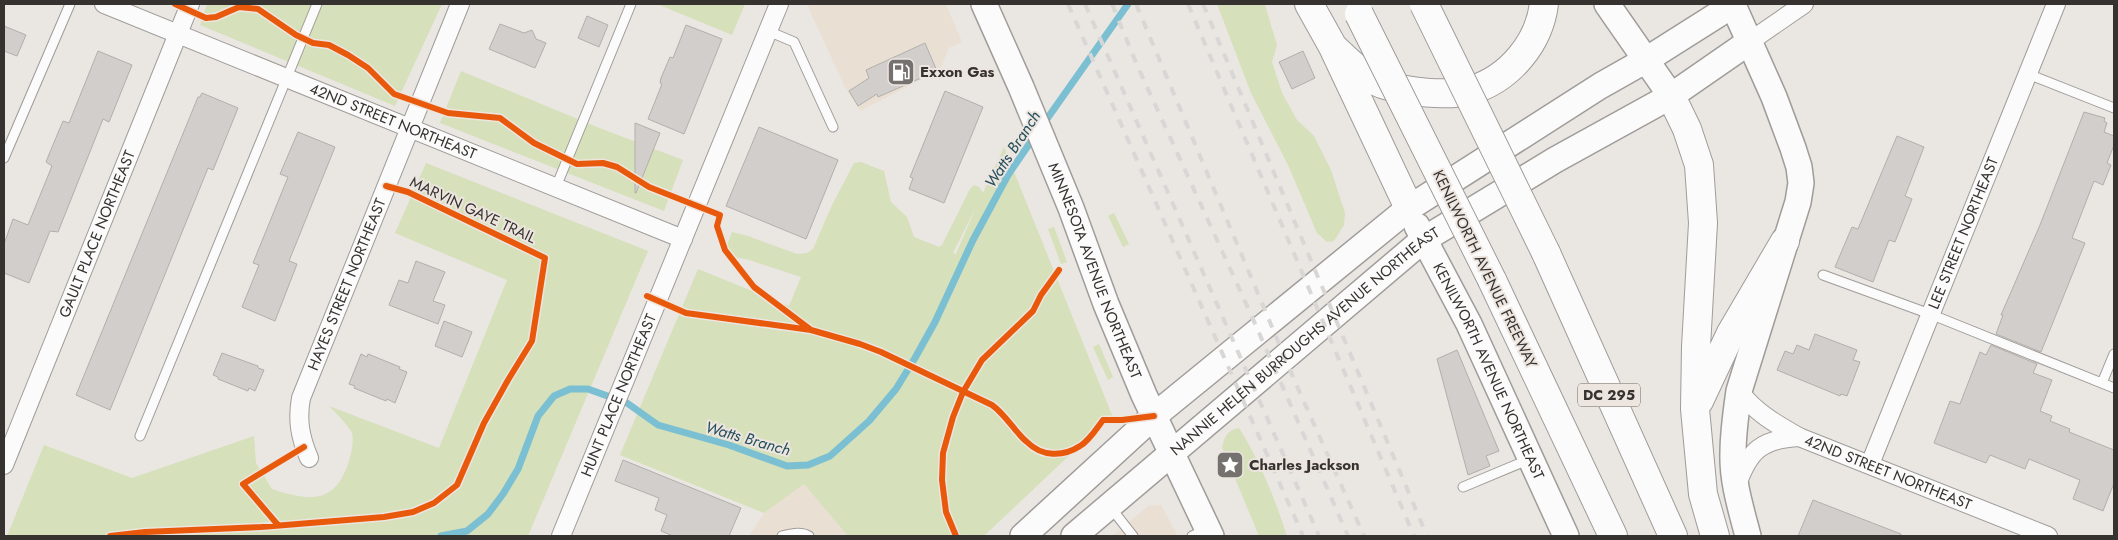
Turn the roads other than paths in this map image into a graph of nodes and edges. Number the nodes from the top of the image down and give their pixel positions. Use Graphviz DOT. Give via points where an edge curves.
graph roads {
  1 [pos="70,4"];
  2 [pos="104,4"];
  3 [pos="190,4"];
  4 [pos="317,4"];
  5 [pos="460,4"];
  6 [pos="630,4"];
  7 [pos="779,4"];
  8 [pos="984,4"];
  9 [pos="1309,4"];
  10 [pos="1424,4"];
  11 [pos="1544,4"];
  12 [pos="1607,4"];
  13 [pos="1734,4"];
  14 [pos="1804,4"];
  15 [pos="2056,4"];
  16 [pos="1356,9"];
  17 [pos="768,31"];
  18 [pos="178,34"];
  19 [pos="1749,42"];
  20 [pos="1333,47"];
  21 [pos="1646,60"];
  22 [pos="2028,74"];
  23 [pos="287,78"];
  24 [pos="1671,96"];
  25 [pos="2114,108"];
  26 [pos="833,127"];
  27 [pos="410,128"];
  28 [pos="4,158"];
  29 [pos="556,187"];
  30 [pos="1409,208"];
  31 [pos="683,239"];
  32 [pos="1423,240"];
  33 [pos="1785,241"];
  34 [pos="1823,275"];
  35 [pos="1930,314"];
  36 [pos="2114,354"];
  37 [pos="2102,383"];
  38 [pos="2114,388"];
  39 [pos="1740,391"];
  40 [pos="1695,409"];
  41 [pos="1154,416"];
  42 [pos="140,436"];
  43 [pos="1799,437"];
  44 [pos="1171,453"];
  45 [pos="309,458"];
  46 [pos="1530,458"];
  47 [pos="1870,464"];
  48 [pos="4,465"];
  49 [pos="1463,487"];
  50 [pos="1736,487"];
  51 [pos="1109,506"];
  52 [pos="1204,534"];
  53 [pos="562,536"];
  54 [pos="782,536"];
  55 [pos="809,536"];
  56 [pos="1024,536"];
  57 [pos="1074,536"];
  58 [pos="1133,536"];
  59 [pos="1566,536"];
  60 [pos="1613,536"];
  61 [pos="1673,536"];
  62 [pos="1715,536"];
  63 [pos="1748,536"];
  64 [pos="2048,536"];
  1 -- 28 [label="lane"];
  2 -- 18 [label="street, 42ND STREET NORTHEAST"];
  3 -- 18 [label="street, GAULT PLACE NORTHEAST"];
  4 -- 23 [label="lane"];
  5 -- 27 [label="street, HAYES STREET NORTHEAST"];
  6 -- 29 [label="lane"];
  7 -- 17 [label="street, HUNT PLACE NORTHEAST"];
  8 -- 41 [label="main road, MINNESOTA AVENUE NORTHEAST" via="1051,159 1106,304"];
  9 -- 20 [label="highway"];
  10 -- 61 [label="highway, DC 295, bridge" via="1546,254"];
  11 -- 20 [label="highway" via="1539,27 1517,60 1503,74 1471,90 1424,94 1380,83"];
  12 -- 21 [label="main road"];
  13 -- 19 [label="main road"];
  13 -- 21 [label="main road"];
  14 -- 19 [label="street, NANNIE HELEN BURROUGHS AVENUE NORTHEAST"];
  15 -- 22 [label="street, LEE STREET NORTHEAST"];
  16 -- 60 [label="highway, KENILWORTH AVENUE FREEWAY, bridge" via="1492,280"];
  17 -- 26 [label="lane" via="794,42"];
  17 -- 31 [label="street, HUNT PLACE NORTHEAST"];
  18 -- 23 [label="street, 42ND STREET NORTHEAST"];
  18 -- 48 [label="street, GAULT PLACE NORTHEAST"];
  19 -- 24 [label="main road, NANNIE HELEN BURROUGHS AVENUE NORTHEAST"];
  19 -- 33 [label="main road" via="1774,97 1799,167 1798,202"];
  20 -- 30 [label="highway"];
  21 -- 24 [label="main road"];
  21 -- 30 [label="main road"];
  22 -- 25 [label="lane"];
  22 -- 35 [label="street, LEE STREET NORTHEAST"];
  23 -- 27 [label="street, 42ND STREET NORTHEAST"];
  23 -- 42 [label="lane"];
  24 -- 32 [label="main road, NANNIE HELEN BURROUGHS AVENUE NORTHEAST" via="1555,160"];
  24 -- 40 [label="highway" via="1699,165 1703,222"];
  27 -- 29 [label="street, 42ND STREET NORTHEAST"];
  27 -- 45 [label="street, HAYES STREET NORTHEAST" via="301,398 298,422"];
  29 -- 31 [label="street, 42ND STREET NORTHEAST"];
  30 -- 32 [label="main road, KENILWORTH AVENUE NORTHEAST"];
  30 -- 41 [label="main road"];
  31 -- 53 [label="street, HUNT PLACE NORTHEAST"];
  32 -- 44 [label="main road, NANNIE HELEN BURROUGHS AVENUE NORTHEAST"];
  32 -- 46 [label="main road, KENILWORTH AVENUE NORTHEAST" via="1469,324"];
  33 -- 39 [label="main road"];
  33 -- 40 [label="highway" via="1731,333"];
  34 -- 35 [label="lane"];
  35 -- 37 [label="lane"];
  35 -- 47 [label="street, LEE STREET NORTHEAST"];
  36 -- 37 [label="lane"];
  37 -- 38 [label="lane"];
  39 -- 43 [label="street, 42ND STREET NORTHEAST" via="1763,416"];
  39 -- 50 [label="main road" via="1733,454"];
  40 -- 62 [label="highway" via="1703,494"];
  41 -- 44 [label="main road, MINNESOTA AVENUE NORTHEAST"];
  41 -- 56 [label="main road"];
  43 -- 47 [label="street, 42ND STREET NORTHEAST"];
  43 -- 50 [label="street" via="1779,438 1765,444 1743,467"];
  44 -- 51 [label="main road, NANNIE HELEN BURROUGHS AVENUE NORTHEAST"];
  44 -- 52 [label="main road, MINNESOTA AVENUE NORTHEAST"];
  46 -- 49 [label="lane"];
  46 -- 59 [label="main road, KENILWORTH AVENUE NORTHEAST"];
  47 -- 64 [label="street, 42ND STREET NORTHEAST"];
  50 -- 63 [label="main road"];
  51 -- 57 [label="main road, NANNIE HELEN BURROUGHS AVENUE NORTHEAST"];
  51 -- 58 [label="lane"];
  54 -- 55 [label="lane" via="793,533"];
}
